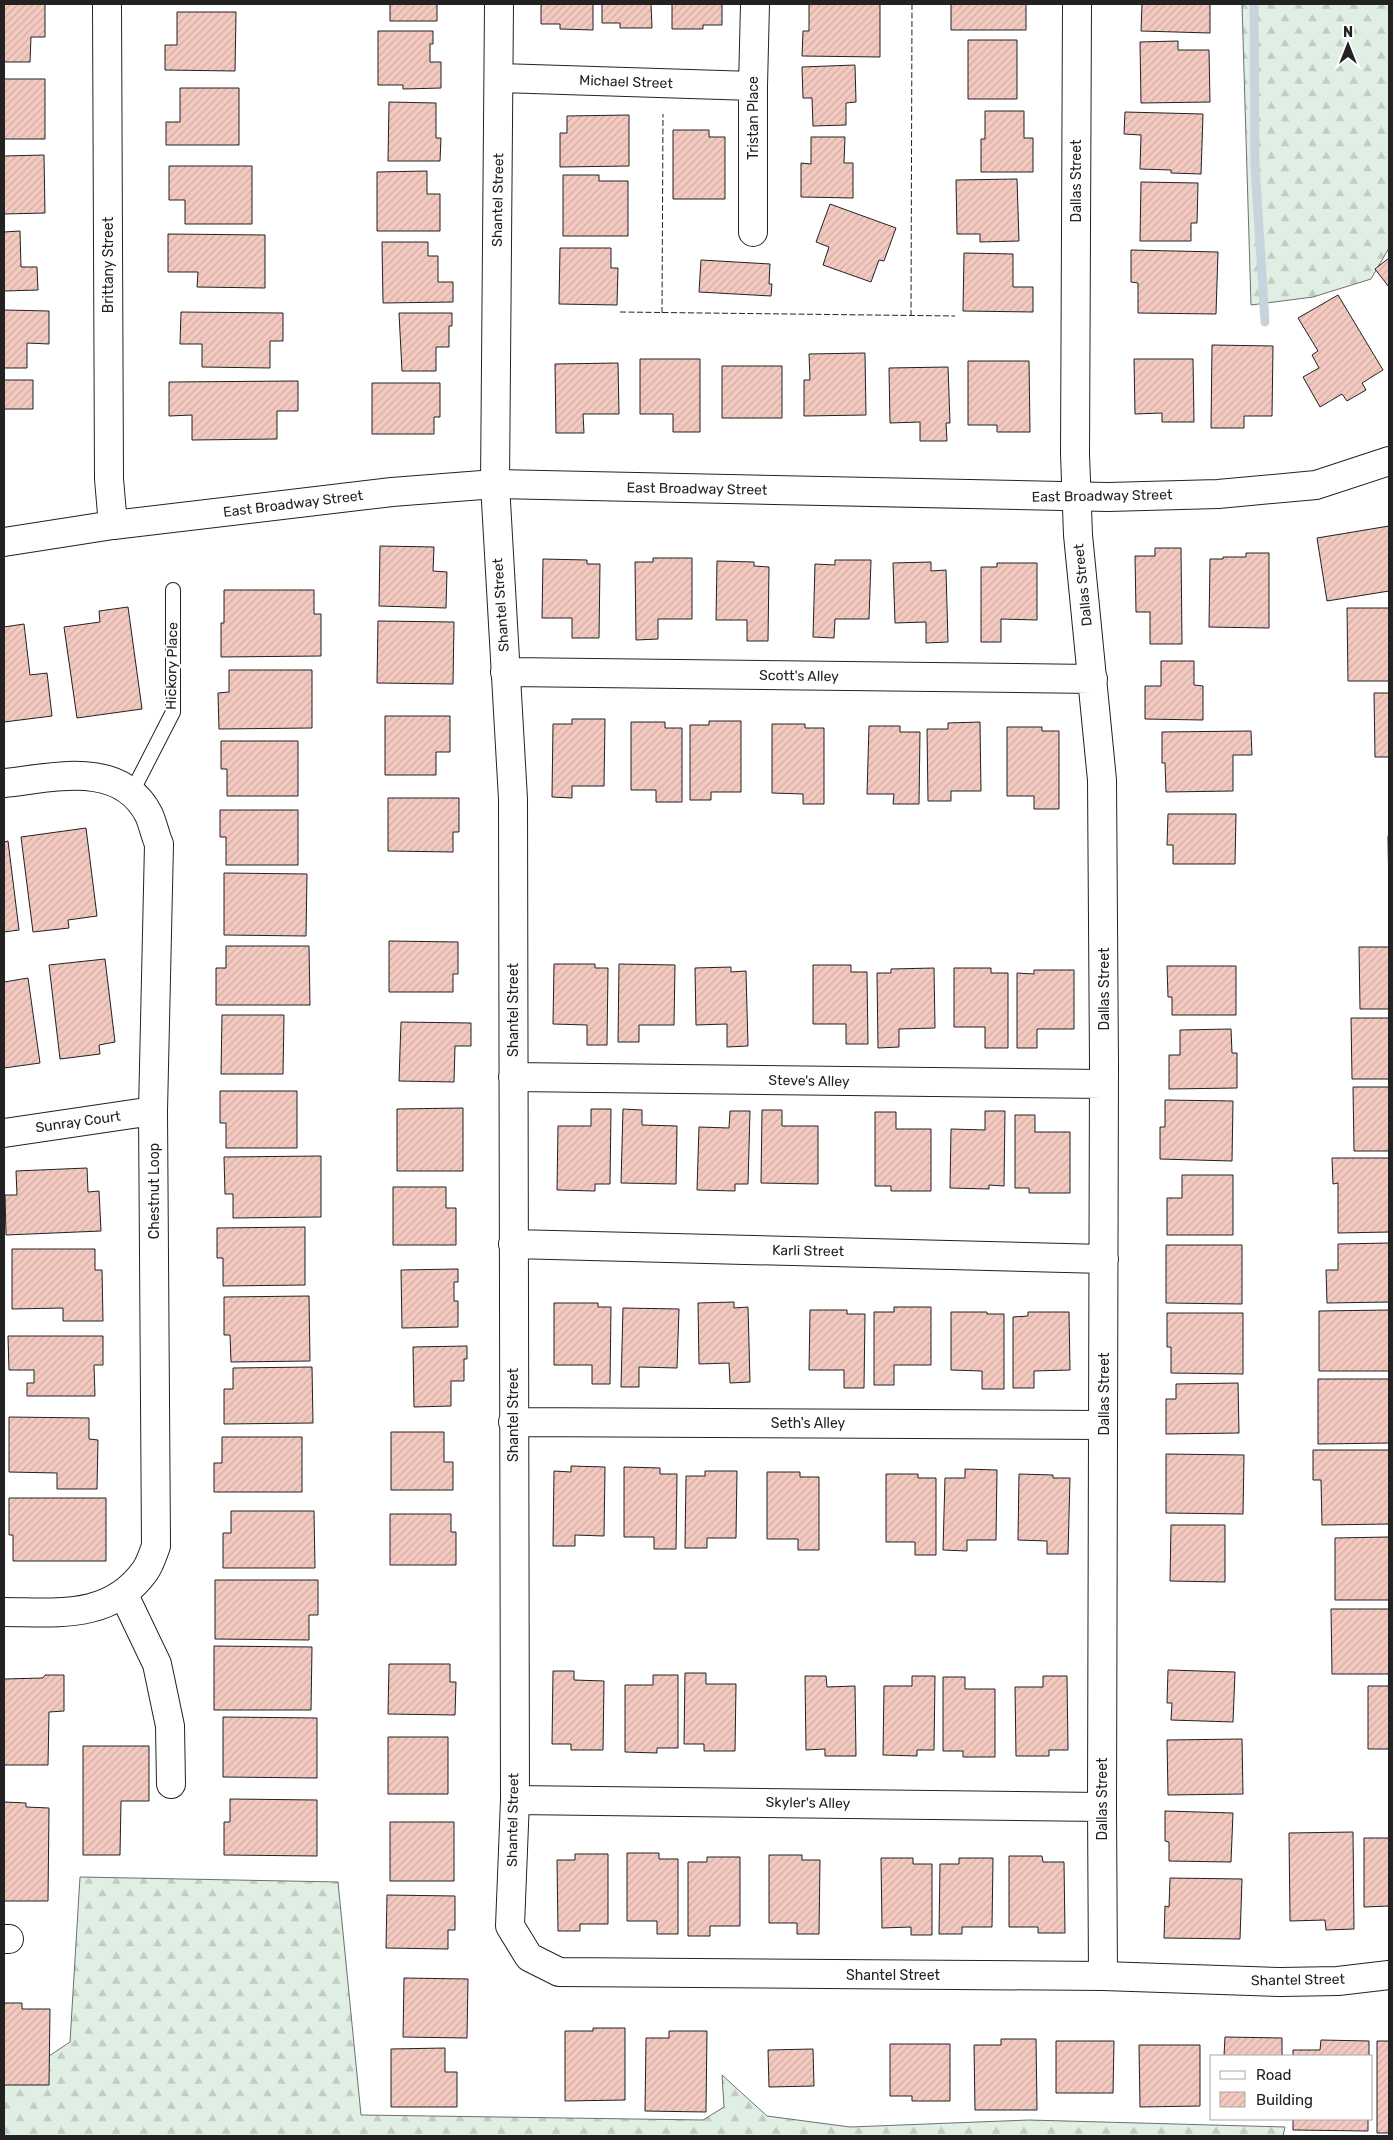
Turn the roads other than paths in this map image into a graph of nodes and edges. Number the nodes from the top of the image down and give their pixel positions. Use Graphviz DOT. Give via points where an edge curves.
graph roads {
  1 [pos="106,4"];
  2 [pos="500,4"];
  3 [pos="755,4"];
  4 [pos="1077,4"];
  5 [pos="499,78"];
  6 [pos="753,86"];
  7 [pos="753,232"];
  8 [pos="1389,461"];
  9 [pos="494,484"];
  10 [pos="1077,497"];
  11 [pos="113,525"];
  12 [pos="4,542"];
  13 [pos="173,590"];
  14 [pos="505,672"];
  15 [pos="1093,679"];
  16 [pos="4,783"];
  17 [pos="132,792"];
  18 [pos="513,1077"];
  19 [pos="1104,1084"];
  20 [pos="153,1112"];
  21 [pos="4,1133"];
  22 [pos="513,1244"];
  23 [pos="1104,1258"];
  24 [pos="513,1422"];
  25 [pos="1104,1425"];
  26 [pos="124,1595"];
  27 [pos="4,1612"];
  28 [pos="171,1784"];
  29 [pos="515,1800"];
  30 [pos="1102,1807"];
  31 [pos="1389,1975"];
  32 [pos="1103,1976"];
  1 -- 11 [label="street, Brittany Street" via="109,479"];
  2 -- 5 [label="street, Shantel Street"];
  3 -- 6 [label="street, Tristan Place"];
  4 -- 10 [label="street, Dallas Street" via="1074,436"];
  5 -- 6 [label="street, Michael Street"];
  5 -- 9 [label="street, Shantel Street"];
  6 -- 7 [label="street, Tristan Place"];
  8 -- 10 [label="street, East Broadway Street" via="1316,485 1218,494"];
  9 -- 10 [label="street, East Broadway Street"];
  9 -- 11 [label="street, East Broadway Street" via="392,492"];
  9 -- 14 [label="street, Shantel Street"];
  10 -- 15 [label="street, Dallas Street" via="1077,527"];
  11 -- 12 [label="street, East Broadway Street"];
  13 -- 17 [label="lane, Hickory Place" via="173,712"];
  14 -- 15 [label="street, Scott's Alley"];
  14 -- 18 [label="street, Shantel Street" via="513,799"];
  15 -- 19 [label="street, Dallas Street" via="1102,780"];
  16 -- 17 [label="street, Chestnut Loop" via="82,774 105,778"];
  17 -- 20 [label="street, Chestnut Loop" via="149,815 159,844"];
  18 -- 19 [label="street, Steve's Alley"];
  18 -- 22 [label="street, Shantel Street"];
  19 -- 23 [label="street, Dallas Street"];
  20 -- 21 [label="street, Sunray Court"];
  20 -- 26 [label="street, Chestnut Loop" via="156,1546 146,1570"];
  22 -- 23 [label="street, Karli Street"];
  22 -- 24 [label="street, Shantel Street"];
  23 -- 25 [label="street, Dallas Street"];
  24 -- 25 [label="street, Seth's Alley"];
  24 -- 29 [label="street, Shantel Street"];
  25 -- 30 [label="street, Dallas Street"];
  26 -- 27 [label="street, Chestnut Loop" via="95,1609"];
  26 -- 28 [label="street" via="157,1664 170,1726"];
  29 -- 30 [label="street, Skyler's Alley"];
  29 -- 32 [label="street, Shantel Street" via="510,1926 528,1957 559,1972"];
  30 -- 32 [label="street, Dallas Street"];
  31 -- 32 [label="street, Shantel Street" via="1290,1982"];
}
